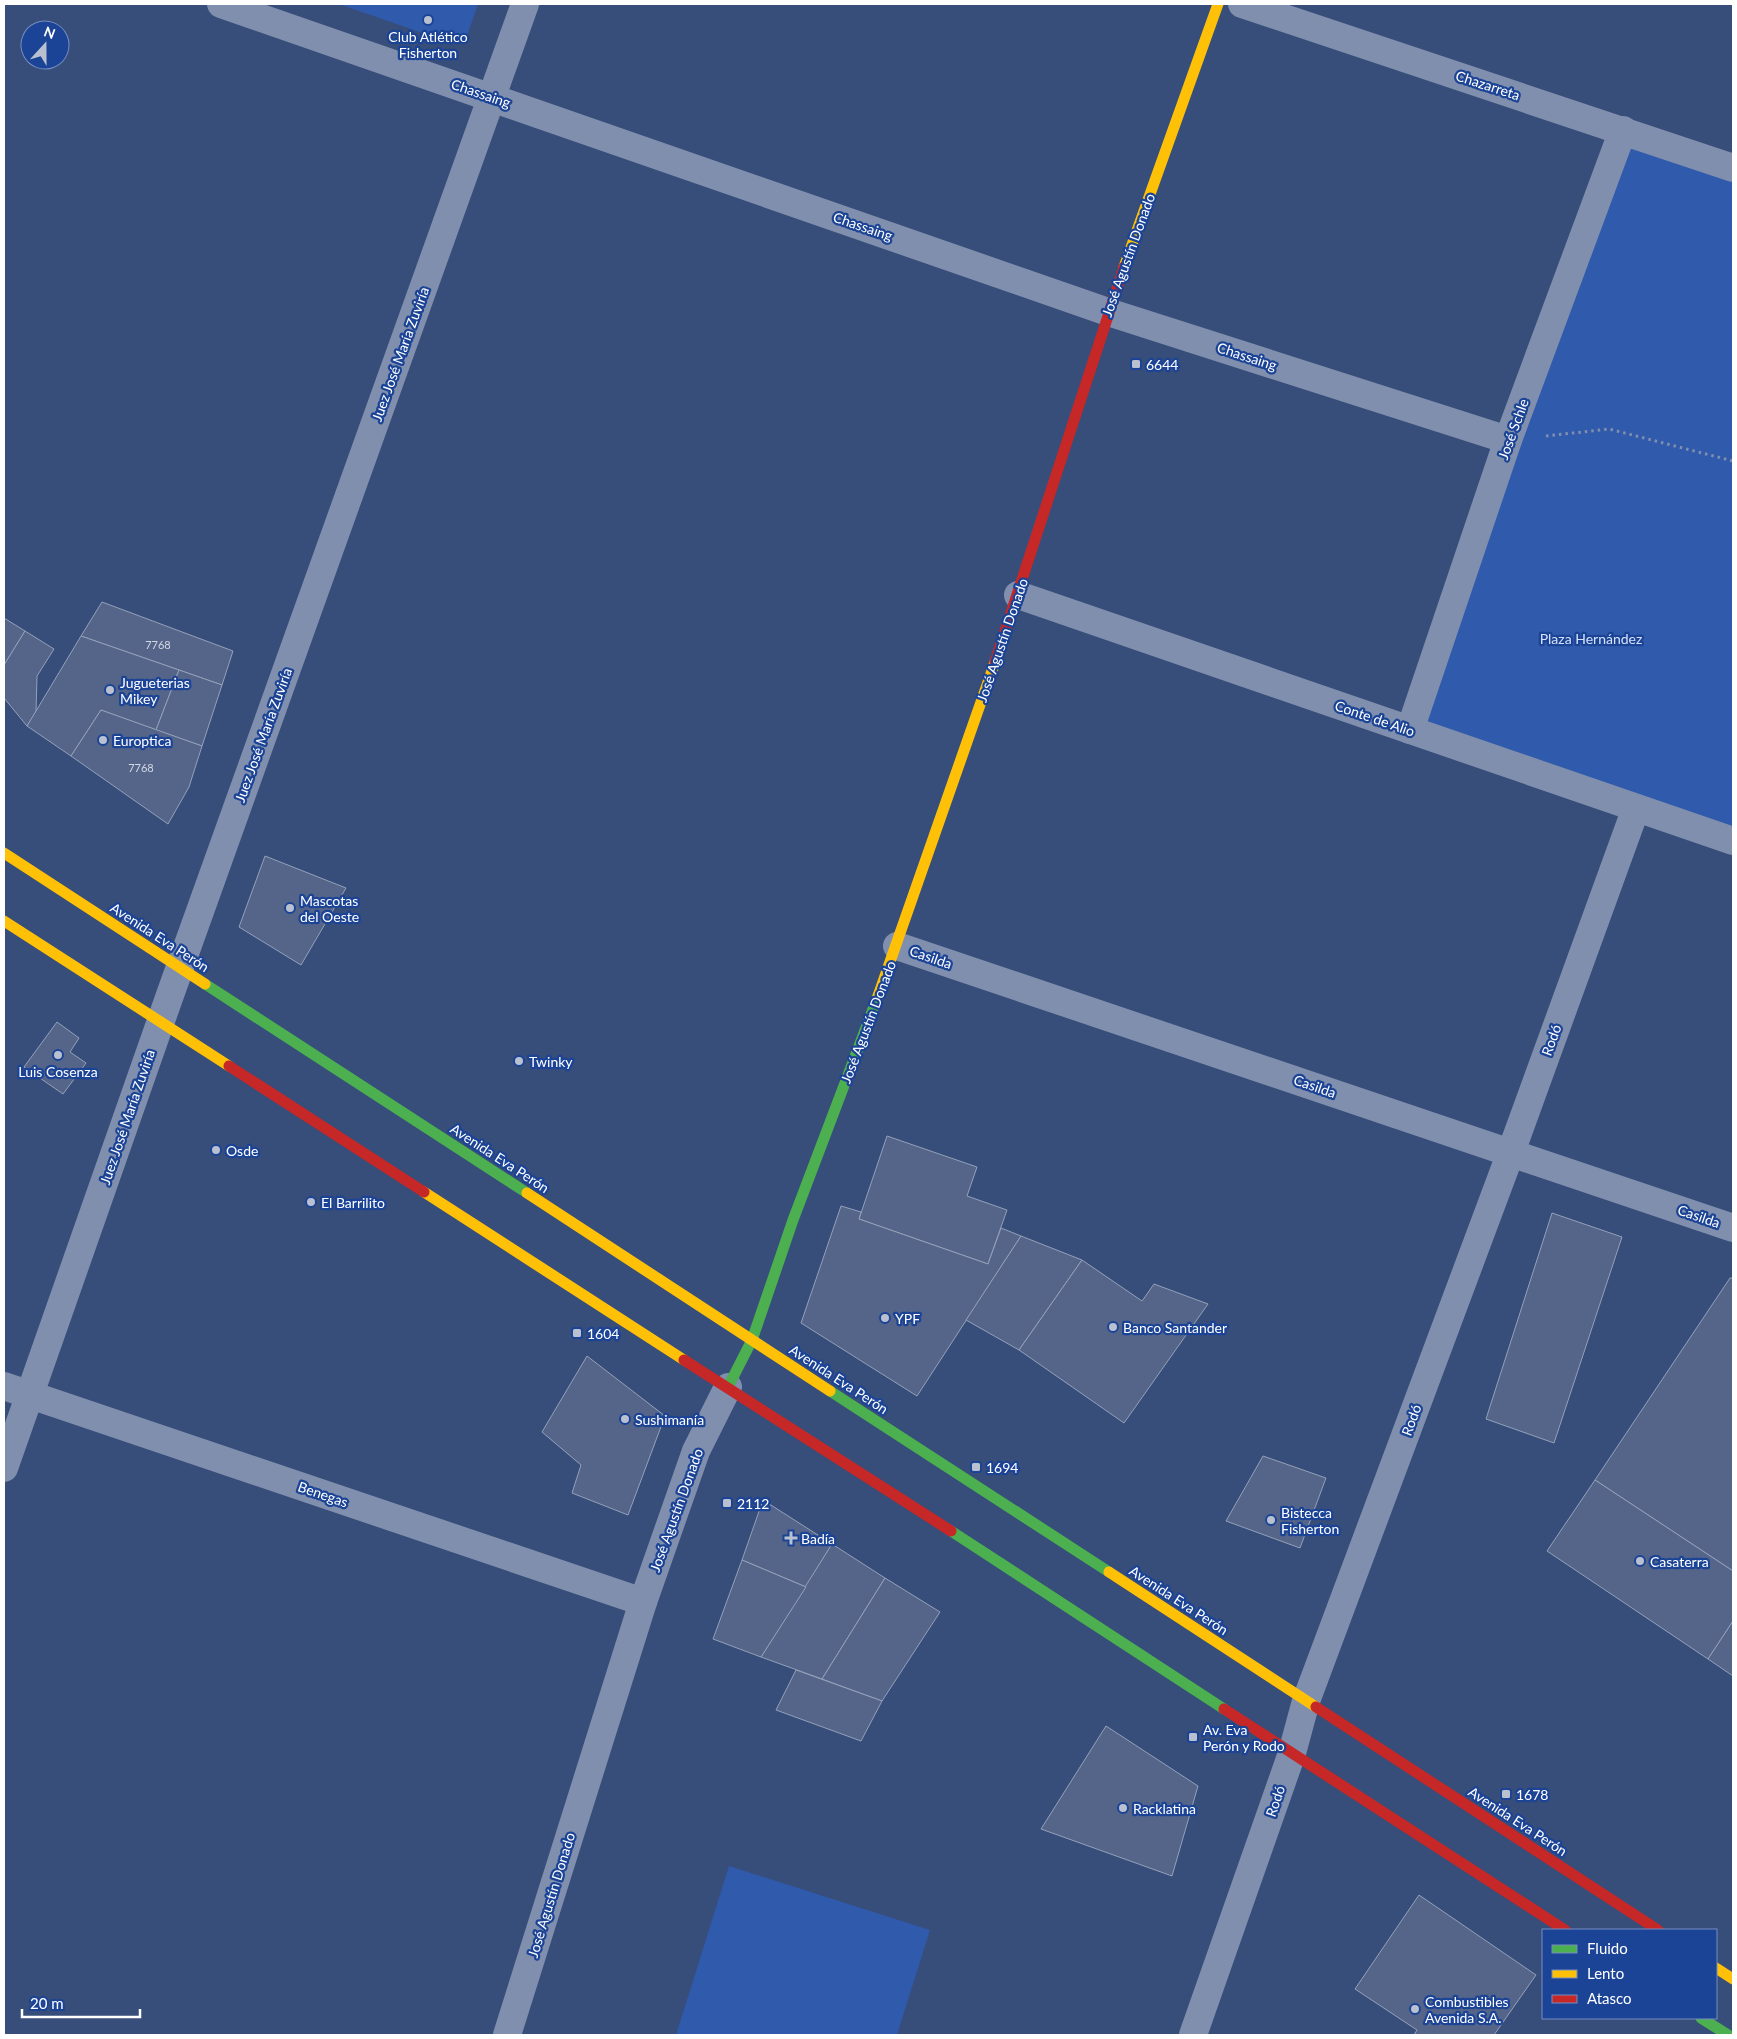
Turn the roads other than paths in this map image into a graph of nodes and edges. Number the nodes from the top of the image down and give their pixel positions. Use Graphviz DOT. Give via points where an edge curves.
graph roads {
  1 [pos="221,4"];
  2 [pos="525,4"];
  3 [pos="1218,4"];
  4 [pos="1242,4"];
  5 [pos="492,96"];
  6 [pos="1622,130"];
  7 [pos="1733,168"];
  8 [pos="1108,312"];
  9 [pos="1508,440"];
  10 [pos="1018,595"];
  11 [pos="1410,730"];
  12 [pos="1636,808"];
  13 [pos="1733,841"];
  14 [pos="4,853"];
  15 [pos="4,920"];
  16 [pos="896,946"];
  17 [pos="179,968"];
  18 [pos="160,1022"];
  19 [pos="1511,1152"];
  20 [pos="1733,1228"];
  21 [pos="752,1340"];
  22 [pos="4,1386"];
  23 [pos="728,1387"];
  24 [pos="30,1395"];
  25 [pos="4,1468"];
  26 [pos="643,1602"];
  27 [pos="1306,1701"];
  28 [pos="1292,1753"];
  29 [pos="1563,1929"];
  30 [pos="1656,1929"];
  31 [pos="1717,1969"];
  32 [pos="1733,1979"];
  33 [pos="1703,2019"];
  34 [pos="507,2035"];
  35 [pos="1193,2035"];
  36 [pos="1728,2035"];
  1 -- 5 [label="street, Chassaing"];
  2 -- 5 [label="street, Juez José María Zuviría"];
  3 -- 8 [label="main road, José Agustín Donado"];
  4 -- 6 [label="street, Chazarreta"];
  5 -- 8 [label="street, Chassaing"];
  5 -- 17 [label="street, Juez José María Zuviría"];
  6 -- 7 [label="street, Chazarreta"];
  6 -- 9 [label="street, José Schle"];
  8 -- 9 [label="street, Chassaing"];
  8 -- 10 [label="main road, José Agustín Donado"];
  9 -- 11 [label="street, José Schle"];
  10 -- 11 [label="street, Conte de Alio"];
  10 -- 16 [label="main road, José Agustín Donado"];
  11 -- 12 [label="street, Conte de Alio"];
  12 -- 13 [label="street, Conte de Alio"];
  12 -- 19 [label="street, Rodó"];
  14 -- 17 [label="main road, Avenida Eva Perón"];
  15 -- 18 [label="main road"];
  16 -- 19 [label="street, Casilda"];
  16 -- 21 [label="main road, José Agustín Donado" via="793,1220"];
  17 -- 18 [label="street, Juez José María Zuviría"];
  17 -- 21 [label="main road, Avenida Eva Perón"];
  18 -- 23 [label="main road"];
  18 -- 24 [label="street, Juez José María Zuviría"];
  19 -- 20 [label="street, Casilda"];
  19 -- 27 [label="street, Rodó"];
  21 -- 23 [label="main road, José Agustín Donado"];
  21 -- 27 [label="main road, Avenida Eva Perón"];
  22 -- 24 [label="street, Benegas"];
  23 -- 26 [label="street, José Agustín Donado" via="696,1451"];
  23 -- 28 [label="main road"];
  24 -- 25 [label="street, Juez José María Zuviría"];
  24 -- 26 [label="street, Benegas"];
  26 -- 34 [label="street, José Agustín Donado"];
  27 -- 28 [label="street, Rodó"];
  27 -- 30 [label="main road, Avenida Eva Perón"];
  28 -- 29 [label="main road"];
  28 -- 35 [label="street, Rodó"];
  31 -- 32 [label="main road"];
  33 -- 36 [label="main road"];
}
